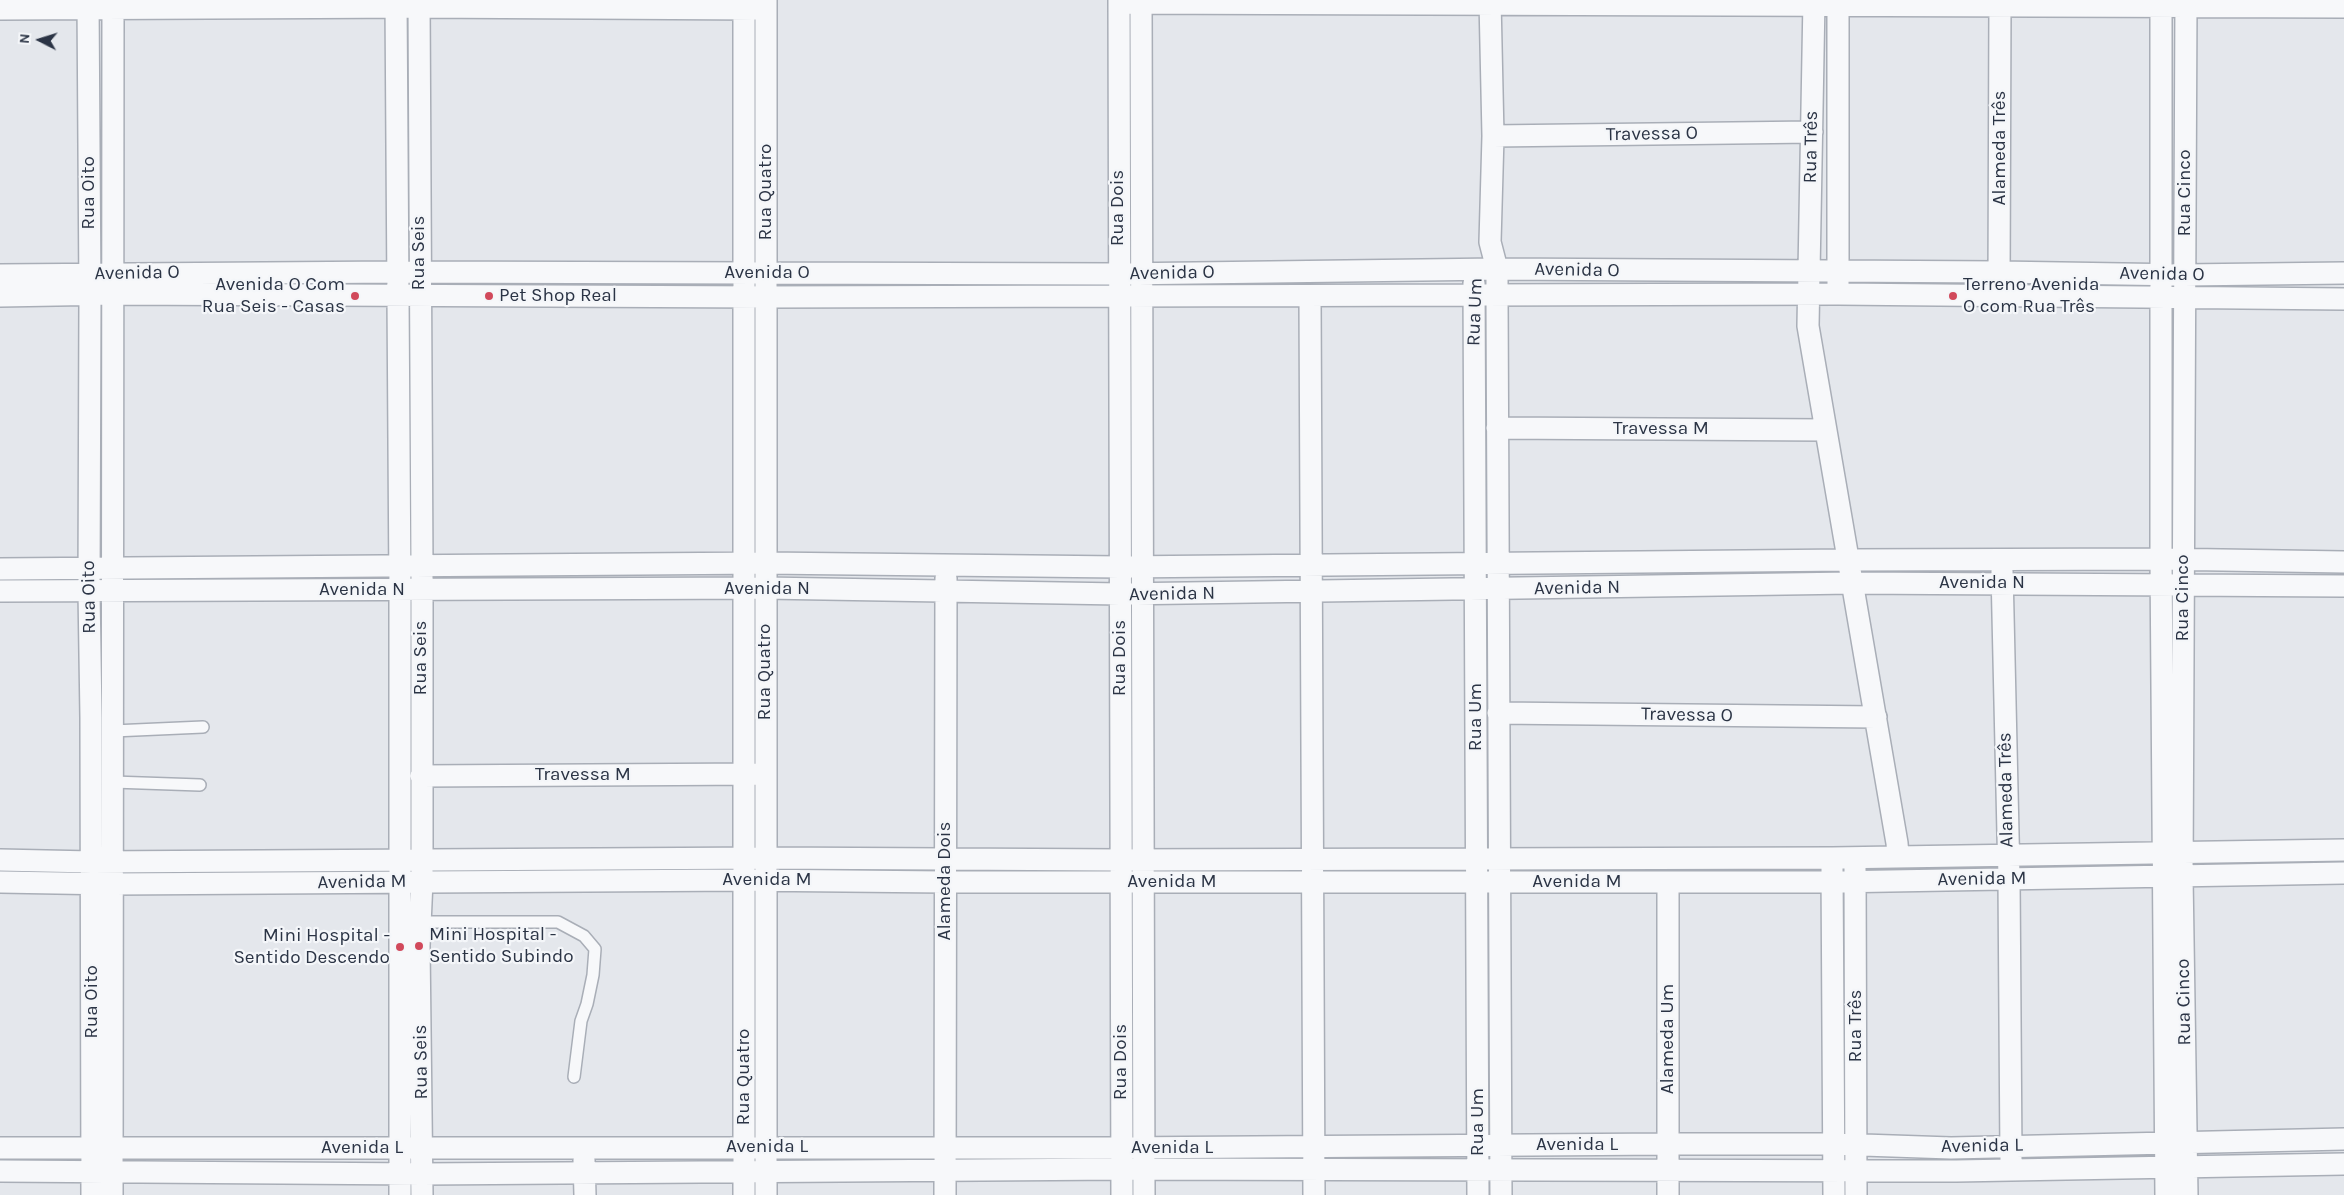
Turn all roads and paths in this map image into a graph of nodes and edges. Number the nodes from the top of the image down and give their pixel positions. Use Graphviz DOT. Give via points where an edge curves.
graph roads {
  1 [pos="1119,2"];
  2 [pos="1141,2"];
  3 [pos="1314,2"];
  4 [pos="1490,2"];
  5 [pos="396,3"];
  6 [pos="419,3"];
  7 [pos="1814,3"];
  8 [pos="1838,3"];
  9 [pos="2000,3"];
  10 [pos="2084,3"];
  11 [pos="2186,3"];
  12 [pos="88,4"];
  13 [pos="113,4"];
  14 [pos="258,4"];
  15 [pos="579,4"];
  16 [pos="2161,4"];
  17 [pos="744,5"];
  18 [pos="766,5"];
  19 [pos="2344,7"];
  20 [pos="0,9"];
  21 [pos="1812,132"];
  22 [pos="1492,136"];
  23 [pos="1490,242"];
  24 [pos="1497,269"];
  25 [pos="1475,270"];
  26 [pos="396,272"];
  27 [pos="1809,272"];
  28 [pos="1838,272"];
  29 [pos="1999,272"];
  30 [pos="419,273"];
  31 [pos="766,273"];
  32 [pos="1141,273"];
  33 [pos="2344,273"];
  34 [pos="743,274"];
  35 [pos="1118,274"];
  36 [pos="2161,274"];
  37 [pos="0,275"];
  38 [pos="2184,275"];
  39 [pos="90,284"];
  40 [pos="113,284"];
  41 [pos="1838,294"];
  42 [pos="1808,295"];
  43 [pos="0,296"];
  44 [pos="396,296"];
  45 [pos="419,296"];
  46 [pos="1310,296"];
  47 [pos="1473,296"];
  48 [pos="1497,296"];
  49 [pos="1999,296"];
  50 [pos="744,297"];
  51 [pos="1119,297"];
  52 [pos="1141,297"];
  53 [pos="765,298"];
  54 [pos="2161,298"];
  55 [pos="2184,298"];
  56 [pos="2344,299"];
  57 [pos="1497,428"];
  58 [pos="1825,430"];
  59 [pos="2161,559"];
  60 [pos="2183,559"];
  61 [pos="1848,560"];
  62 [pos="2002,560"];
  63 [pos="2344,562"];
  64 [pos="765,563"];
  65 [pos="1498,563"];
  66 [pos="1475,564"];
  67 [pos="744,565"];
  68 [pos="1311,565"];
  69 [pos="400,566"];
  70 [pos="946,566"];
  71 [pos="422,567"];
  72 [pos="1142,567"];
  73 [pos="0,568"];
  74 [pos="1120,568"];
  75 [pos="89,569"];
  76 [pos="113,569"];
  77 [pos="1852,583"];
  78 [pos="2002,584"];
  79 [pos="2161,584"];
  80 [pos="2183,584"];
  81 [pos="2344,586"];
  82 [pos="765,588"];
  83 [pos="1498,589"];
  84 [pos="113,590"];
  85 [pos="400,590"];
  86 [pos="422,590"];
  87 [pos="744,590"];
  88 [pos="946,590"];
  89 [pos="1475,590"];
  90 [pos="0,591"];
  91 [pos="89,591"];
  92 [pos="1312,592"];
  93 [pos="1120,594"];
  94 [pos="1142,594"];
  95 [pos="1498,713"];
  96 [pos="1876,717"];
  97 [pos="203,727"];
  98 [pos="113,731"];
  99 [pos="755,774"];
  100 [pos="421,776"];
  101 [pos="113,782"];
  102 [pos="200,785"];
  103 [pos="2344,850"];
  104 [pos="2173,852"];
  105 [pos="2007,855"];
  106 [pos="1898,856"];
  107 [pos="744,858"];
  108 [pos="766,858"];
  109 [pos="1477,858"];
  110 [pos="1498,858"];
  111 [pos="1832,858"];
  112 [pos="1855,858"];
  113 [pos="1313,859"];
  114 [pos="0,860"];
  115 [pos="400,860"];
  116 [pos="422,860"];
  117 [pos="945,860"];
  118 [pos="1121,860"];
  119 [pos="1143,860"];
  120 [pos="102,861"];
  121 [pos="2344,873"];
  122 [pos="2173,876"];
  123 [pos="2009,878"];
  124 [pos="744,880"];
  125 [pos="766,880"];
  126 [pos="422,881"];
  127 [pos="1499,881"];
  128 [pos="0,882"];
  129 [pos="400,882"];
  130 [pos="945,882"];
  131 [pos="1121,882"];
  132 [pos="1143,882"];
  133 [pos="1313,882"];
  134 [pos="1668,882"];
  135 [pos="1832,882"];
  136 [pos="1856,882"];
  137 [pos="1477,883"];
  138 [pos="102,884"];
  139 [pos="420,922"];
  140 [pos="574,1077"];
  141 [pos="2344,1139"];
  142 [pos="2176,1142"];
  143 [pos="1668,1144"];
  144 [pos="1834,1144"];
  145 [pos="1500,1145"];
  146 [pos="766,1146"];
  147 [pos="1478,1146"];
  148 [pos="1857,1146"];
  149 [pos="2010,1146"];
  150 [pos="744,1147"];
  151 [pos="1314,1147"];
  152 [pos="0,1148"];
  153 [pos="102,1148"];
  154 [pos="400,1148"];
  155 [pos="945,1148"];
  156 [pos="1144,1148"];
  157 [pos="422,1149"];
  158 [pos="584,1149"];
  159 [pos="1122,1158"];
  160 [pos="2344,1164"];
  161 [pos="2176,1167"];
  162 [pos="1144,1169"];
  163 [pos="1668,1169"];
  164 [pos="766,1170"];
  165 [pos="944,1170"];
  166 [pos="1314,1170"];
  167 [pos="1478,1170"];
  168 [pos="2011,1170"];
  169 [pos="0,1171"];
  170 [pos="744,1171"];
  171 [pos="1501,1171"];
  172 [pos="1834,1171"];
  173 [pos="1856,1171"];
  174 [pos="102,1172"];
  175 [pos="400,1172"];
  176 [pos="584,1173"];
  177 [pos="422,1174"];
  178 [pos="92,1195"];
  179 [pos="112,1195"];
  180 [pos="400,1195"];
  181 [pos="422,1195"];
  182 [pos="585,1195"];
  183 [pos="744,1195"];
  184 [pos="766,1195"];
  185 [pos="945,1195"];
  186 [pos="1122,1195"];
  187 [pos="1144,1195"];
  188 [pos="1314,1195"];
  189 [pos="1478,1195"];
  190 [pos="1501,1195"];
  191 [pos="1668,1195"];
  192 [pos="1834,1195"];
  193 [pos="1856,1195"];
  194 [pos="2166,1195"];
  195 [pos="2187,1195"];
  1 -- 2 [label="street"];
  1 -- 35 [label="street, Rua Dois"];
  2 -- 3 [label="street"];
  2 -- 32 [label="street, Rua Dois"];
  3 -- 4 [label="street"];
  4 -- 7 [label="street"];
  4 -- 22 [label="street, Rua Um"];
  5 -- 6 [label="street"];
  5 -- 14 [label="street"];
  5 -- 26 [label="street, Rua Seis"];
  6 -- 15 [label="street"];
  6 -- 30 [label="street, Rua Seis"];
  7 -- 8 [label="street"];
  7 -- 21 [label="street, Rua Três"];
  8 -- 9 [label="street"];
  8 -- 28 [label="street, Rua Três"];
  9 -- 10 [label="street"];
  9 -- 29 [label="street, Alameda Três"];
  10 -- 16 [label="street"];
  11 -- 16 [label="street"];
  11 -- 19 [label="street"];
  11 -- 38 [label="street, Rua Cinco"];
  12 -- 13 [label="street"];
  12 -- 20 [label="street"];
  12 -- 39 [label="street, Rua Oito"];
  13 -- 14 [label="street"];
  13 -- 40 [label="street, Rua Oito"];
  15 -- 17 [label="street"];
  16 -- 36 [label="street, Rua Cinco"];
  17 -- 18 [label="street"];
  17 -- 34 [label="street, Rua Quatro"];
  18 -- 31 [label="street, Rua Quatro"];
  21 -- 22 [label="street, Travessa O"];
  21 -- 27 [label="street, Rua Três"];
  22 -- 23 [label="street, Rua Um"];
  23 -- 24 [label="street, Rua Um"];
  23 -- 25 [label="street, Rua Um"];
  24 -- 25 [label="street, Avenida O"];
  24 -- 27 [label="street, Avenida O"];
  24 -- 48 [label="street, Rua Um"];
  25 -- 32 [label="street, Avenida O"];
  25 -- 47 [label="street, Rua Um"];
  26 -- 30 [label="street, Avenida O"];
  26 -- 40 [label="street, Avenida O"];
  26 -- 44 [label="street, Rua Seis"];
  27 -- 28 [label="street, Avenida O"];
  27 -- 42 [label="street, Rua Três"];
  28 -- 29 [label="street, Avenida O"];
  28 -- 41 [label="street, Rua Três"];
  29 -- 36 [label="street, Avenida O"];
  29 -- 49 [label="street, Alameda Três"];
  30 -- 34 [label="street, Avenida O"];
  30 -- 45 [label="street, Rua Seis"];
  31 -- 34 [label="street, Avenida O"];
  31 -- 35 [label="street, Avenida O"];
  31 -- 53 [label="street, Rua Quatro"];
  32 -- 35 [label="street, Avenida O"];
  32 -- 52 [label="street, Rua Dois"];
  33 -- 38 [label="street, Avenida O"];
  34 -- 50 [label="street, Rua Quatro"];
  35 -- 51 [label="street, Rua Dois"];
  36 -- 38 [label="street, Avenida O"];
  36 -- 54 [label="street, Rua Cinco"];
  37 -- 39 [label="street, Avenida O"];
  38 -- 55 [label="street, Rua Cinco"];
  39 -- 40 [label="street, Avenida O"];
  39 -- 43 [label="street, Avenida O"];
  39 -- 75 [label="street, Rua Oito"];
  40 -- 44 [label="street, Avenida O"];
  40 -- 76 [label="street, Rua Oito"];
  41 -- 42 [label="street, Avenida O"];
  41 -- 49 [label="street, Avenida O"];
  42 -- 48 [label="street, Avenida O"];
  42 -- 58 [label="street, Rua Três" via="1810,344"];
  44 -- 45 [label="street, Avenida O"];
  44 -- 69 [label="street, Rua Seis"];
  45 -- 50 [label="street, Avenida O"];
  45 -- 71 [label="street, Rua Seis"];
  46 -- 47 [label="street, Avenida O"];
  46 -- 52 [label="street, Avenida O"];
  46 -- 68 [label="street"];
  47 -- 48 [label="street, Avenida O"];
  47 -- 66 [label="street, Rua Um"];
  48 -- 57 [label="street, Rua Um"];
  49 -- 54 [label="street, Avenida O"];
  50 -- 53 [label="street, Avenida O"];
  50 -- 67 [label="street, Rua Quatro"];
  51 -- 52 [label="street, Avenida O"];
  51 -- 53 [label="street, Avenida O"];
  51 -- 74 [label="street, Rua Dois"];
  52 -- 72 [label="street, Rua Dois"];
  53 -- 64 [label="street, Rua Quatro"];
  54 -- 55 [label="street, Avenida O"];
  54 -- 59 [label="street, Rua Cinco"];
  55 -- 56 [label="street, Avenida O"];
  55 -- 60 [label="street, Rua Cinco"];
  57 -- 58 [label="street, Travessa M"];
  57 -- 65 [label="street, Rua Um"];
  58 -- 61 [label="street, Rua Três"];
  59 -- 60 [label="street, Avenida N"];
  59 -- 62 [label="street, Avenida N"];
  59 -- 79 [label="street, Rua Cinco"];
  60 -- 63 [label="street, Avenida N"];
  60 -- 80 [label="street, Rua Cinco"];
  61 -- 62 [label="street, Avenida N"];
  61 -- 65 [label="street, Avenida N"];
  61 -- 77 [label="street, Rua Três"];
  62 -- 78 [label="street, Alameda Três"];
  64 -- 67 [label="street, Avenida N"];
  64 -- 70 [label="street, Avenida N"];
  64 -- 82 [label="street, Rua Quatro"];
  65 -- 66 [label="street, Avenida N"];
  65 -- 83 [label="street, Rua Um"];
  66 -- 68 [label="street, Avenida N"];
  66 -- 89 [label="street, Rua Um"];
  67 -- 71 [label="street, Avenida N"];
  67 -- 87 [label="street, Rua Quatro"];
  68 -- 72 [label="street, Avenida N"];
  68 -- 92 [label="street"];
  69 -- 71 [label="street, Avenida N"];
  69 -- 76 [label="street, Avenida N"];
  69 -- 85 [label="street, Rua Seis"];
  70 -- 74 [label="street, Avenida N"];
  70 -- 88 [label="street, Alameda Dois"];
  71 -- 86 [label="street, Rua Seis"];
  72 -- 74 [label="street, Avenida N"];
  72 -- 94 [label="street, Rua Dois"];
  73 -- 75 [label="street, Avenida N"];
  74 -- 93 [label="street, Rua Dois"];
  75 -- 76 [label="street, Avenida N"];
  75 -- 91 [label="street, Rua Oito"];
  76 -- 84 [label="street, Rua Oito"];
  77 -- 78 [label="street, Avenida N"];
  77 -- 83 [label="street, Avenida N"];
  77 -- 96 [label="street, Rua Três"];
  78 -- 79 [label="street, Avenida N"];
  78 -- 105 [label="street, Alameda Três"];
  79 -- 80 [label="street, Avenida N"];
  79 -- 104 [label="street, Rua Cinco"];
  80 -- 81 [label="street, Avenida N"];
  80 -- 104 [label="street, Rua Cinco"];
  82 -- 87 [label="street, Avenida N"];
  82 -- 88 [label="street, Avenida N"];
  82 -- 99 [label="street, Rua Quatro"];
  83 -- 89 [label="street, Avenida N"];
  83 -- 95 [label="street, Rua Um"];
  84 -- 85 [label="street, Avenida N"];
  84 -- 91 [label="street, Avenida N"];
  84 -- 98 [label="street, Rua Oito"];
  85 -- 86 [label="street, Avenida N"];
  85 -- 115 [label="street, Rua Seis"];
  86 -- 87 [label="street, Avenida N"];
  86 -- 100 [label="street, Rua Seis"];
  87 -- 99 [label="street, Rua Quatro"];
  88 -- 93 [label="street, Avenida N"];
  88 -- 117 [label="street, Alameda Dois"];
  89 -- 92 [label="street, Avenida N"];
  89 -- 109 [label="street, Rua Um"];
  90 -- 91 [label="street, Avenida N"];
  91 -- 120 [label="street, Rua Oito"];
  92 -- 94 [label="street, Avenida N"];
  92 -- 113 [label="street"];
  93 -- 94 [label="street, Avenida N"];
  93 -- 118 [label="street, Rua Dois"];
  94 -- 119 [label="street, Rua Dois"];
  95 -- 96 [label="street, Travessa O"];
  95 -- 110 [label="street, Rua Um"];
  96 -- 106 [label="street, Rua Três"];
  97 -- 98 [label="lane"];
  98 -- 101 [label="street, Rua Oito"];
  99 -- 100 [label="street, Travessa M"];
  99 -- 107 [label="street, Rua Quatro"];
  99 -- 108 [label="street, Rua Quatro"];
  100 -- 116 [label="street, Rua Seis"];
  101 -- 102 [label="lane"];
  101 -- 120 [label="street, Rua Oito"];
  103 -- 104 [label="street, Avenida M"];
  104 -- 105 [label="street, Avenida M"];
  104 -- 122 [label="street, Rua Cinco"];
  105 -- 106 [label="street, Avenida M"];
  105 -- 123 [label="street, Alameda Três"];
  106 -- 112 [label="street, Avenida M"];
  107 -- 108 [label="street, Avenida M"];
  107 -- 116 [label="street, Avenida M"];
  107 -- 124 [label="street, Rua Quatro"];
  108 -- 117 [label="street, Avenida M"];
  108 -- 125 [label="street, Rua Quatro"];
  109 -- 110 [label="street, Avenida M"];
  109 -- 113 [label="street, Avenida M"];
  109 -- 137 [label="street, Rua Um"];
  110 -- 111 [label="street, Avenida M"];
  110 -- 127 [label="street, Rua Um"];
  111 -- 112 [label="street, Avenida M"];
  111 -- 135 [label="street, Rua Três"];
  112 -- 136 [label="street, Rua Três"];
  113 -- 119 [label="street, Avenida M"];
  113 -- 133 [label="street"];
  114 -- 120 [label="street, Avenida M"];
  115 -- 116 [label="street, Avenida M"];
  115 -- 120 [label="street, Avenida M"];
  115 -- 129 [label="street, Rua Seis"];
  116 -- 126 [label="street, Rua Seis"];
  117 -- 118 [label="street, Avenida M"];
  117 -- 130 [label="street, Alameda Dois"];
  118 -- 119 [label="street, Avenida M"];
  118 -- 131 [label="street, Rua Dois"];
  119 -- 132 [label="street, Rua Dois"];
  120 -- 138 [label="street, Rua Oito"];
  121 -- 122 [label="street, Avenida M"];
  122 -- 123 [label="street, Avenida M"];
  122 -- 142 [label="street, Rua Cinco"];
  123 -- 136 [label="street, Avenida M"];
  123 -- 149 [label="street, Alameda Três"];
  124 -- 125 [label="street, Avenida M"];
  124 -- 126 [label="street, Avenida M"];
  124 -- 150 [label="street, Rua Quatro"];
  125 -- 130 [label="street, Avenida M"];
  125 -- 146 [label="street, Rua Quatro"];
  126 -- 129 [label="street, Avenida M"];
  126 -- 139 [label="street, Rua Seis"];
  127 -- 134 [label="street, Avenida M"];
  127 -- 137 [label="street, Avenida M"];
  127 -- 145 [label="street, Rua Um"];
  128 -- 138 [label="street, Avenida M"];
  129 -- 138 [label="street, Avenida M"];
  129 -- 154 [label="street, Rua Seis"];
  130 -- 131 [label="street, Avenida M"];
  130 -- 155 [label="street, Alameda Dois"];
  131 -- 132 [label="street, Avenida M"];
  131 -- 159 [label="street, Rua Dois"];
  132 -- 133 [label="street, Avenida M"];
  132 -- 156 [label="street, Rua Dois"];
  133 -- 137 [label="street, Avenida M"];
  133 -- 151 [label="street"];
  134 -- 135 [label="street, Avenida M"];
  134 -- 143 [label="street, Alameda Um"];
  135 -- 136 [label="street, Avenida M"];
  135 -- 144 [label="street, Rua Três"];
  136 -- 148 [label="street, Rua Três"];
  137 -- 147 [label="street, Rua Um"];
  138 -- 153 [label="street, Rua Oito"];
  139 -- 140 [label="lane" via="558,922 584,936 595,949 594,975 581,1021"];
  139 -- 157 [label="street, Rua Seis"];
  141 -- 142 [label="street, Avenida L"];
  142 -- 149 [label="street, Avenida L"];
  142 -- 161 [label="street, Rua Cinco"];
  143 -- 144 [label="street, Avenida L"];
  143 -- 145 [label="street, Avenida L"];
  143 -- 163 [label="street, Alameda Um"];
  144 -- 148 [label="street, Avenida L"];
  144 -- 172 [label="street, Rua Três"];
  145 -- 147 [label="street, Avenida L"];
  145 -- 171 [label="street, Rua Um"];
  146 -- 150 [label="street, Avenida L"];
  146 -- 155 [label="street, Avenida L"];
  146 -- 164 [label="street, Rua Quatro"];
  147 -- 151 [label="street, Avenida L"];
  147 -- 167 [label="street, Rua Um"];
  148 -- 149 [label="street, Avenida L"];
  148 -- 173 [label="street, Rua Três"];
  149 -- 168 [label="street, Alameda Três"];
  150 -- 158 [label="street, Avenida L"];
  150 -- 170 [label="street, Rua Quatro"];
  151 -- 156 [label="street, Avenida L"];
  151 -- 166 [label="street"];
  152 -- 153 [label="street, Avenida L"];
  153 -- 154 [label="street, Avenida L"];
  153 -- 174 [label="street, Rua Oito"];
  154 -- 157 [label="street, Avenida L"];
  154 -- 175 [label="street, Rua Seis"];
  155 -- 159 [label="street, Avenida L"];
  155 -- 165 [label="street, Alameda Dois"];
  156 -- 159 [label="street, Avenida L"];
  156 -- 162 [label="street, Rua Dois"];
  157 -- 158 [label="street, Avenida L"];
  157 -- 177 [label="street, Rua Seis"];
  158 -- 176 [label="street"];
  159 -- 162 [label="street, Avenida L"];
  159 -- 165 [label="street, Avenida L"];
  159 -- 186 [label="street, Rua Dois"];
  160 -- 161 [label="street, Avenida L"];
  161 -- 168 [label="street, Avenida L"];
  161 -- 194 [label="street, Rua Cinco"];
  161 -- 195 [label="street, Rua Cinco"];
  162 -- 166 [label="street, Avenida L"];
  162 -- 187 [label="street, Rua Dois"];
  163 -- 171 [label="street, Avenida L"];
  163 -- 172 [label="street, Avenida L"];
  163 -- 191 [label="street, Alameda Um"];
  164 -- 165 [label="street, Avenida L"];
  164 -- 170 [label="street, Avenida L"];
  164 -- 184 [label="street, Rua Quatro"];
  165 -- 185 [label="street, Alameda Dois"];
  166 -- 167 [label="street, Avenida L"];
  166 -- 188 [label="street"];
  167 -- 171 [label="street, Avenida L"];
  167 -- 189 [label="street, Rua Um"];
  168 -- 173 [label="street, Avenida L"];
  169 -- 174 [label="street, Avenida L"];
  170 -- 176 [label="street, Avenida L"];
  170 -- 183 [label="street, Rua Quatro"];
  171 -- 190 [label="street, Rua Um"];
  172 -- 173 [label="street, Avenida L"];
  172 -- 192 [label="street, Rua Três"];
  173 -- 193 [label="street, Rua Três"];
  174 -- 175 [label="street, Avenida L"];
  174 -- 178 [label="street, Rua Oito"];
  174 -- 179 [label="street, Rua Oito"];
  175 -- 177 [label="street, Avenida L"];
  175 -- 180 [label="street, Rua Seis"];
  176 -- 177 [label="street, Avenida L"];
  176 -- 182 [label="street"];
  177 -- 181 [label="street, Rua Seis"];
}
